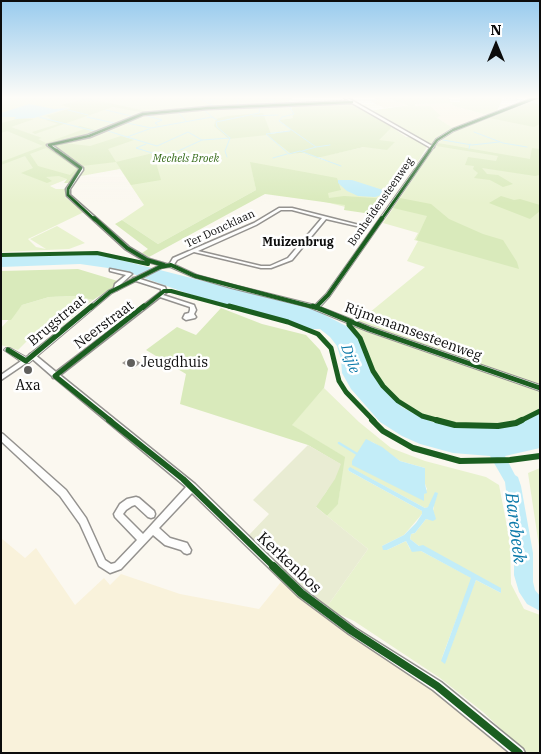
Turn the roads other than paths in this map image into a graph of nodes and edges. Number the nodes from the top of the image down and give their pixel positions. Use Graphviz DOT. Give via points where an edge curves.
graph roads {
  1 [pos="97,132"];
  2 [pos="406,132"];
  3 [pos="450,132"];
  4 [pos="432,147"];
  5 [pos="325,217"];
  6 [pos="365,227"];
  7 [pos="194,251"];
  8 [pos="165,266"];
  9 [pos="112,270"];
  10 [pos="134,277"];
  11 [pos="160,296"];
  12 [pos="316,307"];
  13 [pos="184,325"];
  14 [pos="5,349"];
  15 [pos="29,359"];
  16 [pos="55,376"];
  17 [pos="1,378"];
  18 [pos="540,388"];
  19 [pos="1,436"];
  20 [pos="192,487"];
  21 [pos="151,514"];
  22 [pos="154,529"];
  23 [pos="143,540"];
  24 [pos="188,550"];
  25 [pos="519,753"];
  1 -- 8 [label="street" via="49,145 81,170 68,195 126,248"];
  2 -- 4 [label="street"];
  3 -- 4 [label="street, Bonheidensteenweg"];
  4 -- 12 [label="street, Bonheidensteenweg" via="328,295"];
  5 -- 6 [label="street, Ter Doncklaan"];
  5 -- 7 [label="street, Ter Doncklaan" via="280,209"];
  5 -- 7 [label="street" via="290,259 271,267"];
  7 -- 8 [label="street, Ter Doncklaan"];
  8 -- 10 [label="street, Brugstraat"];
  8 -- 12 [label="street, Rijmenamsesteenweg" via="233,288"];
  9 -- 10 [label="street"];
  10 -- 11 [label="street, Neerstraat" via="163,288"];
  10 -- 15 [label="street, Brugstraat" via="97,302"];
  11 -- 13 [label="street" via="192,306"];
  11 -- 16 [label="street, Neerstraat"];
  12 -- 18 [label="street, Rijmenamsesteenweg" via="369,329"];
  14 -- 15 [label="street, Brugstraat"];
  15 -- 16 [label="street, Kerkenbos"];
  15 -- 17 [label="street"];
  16 -- 20 [label="street, Kerkenbos"];
  19 -- 23 [label="street" via="63,493 83,521 102,563 110,569 118,566"];
  20 -- 22 [label="street"];
  20 -- 25 [label="street, Kerkenbos" via="301,593 352,631 437,686"];
  21 -- 23 [label="street" via="136,501 123,507 118,514"];
  22 -- 23 [label="street"];
  22 -- 24 [label="street" via="168,542"];
}
